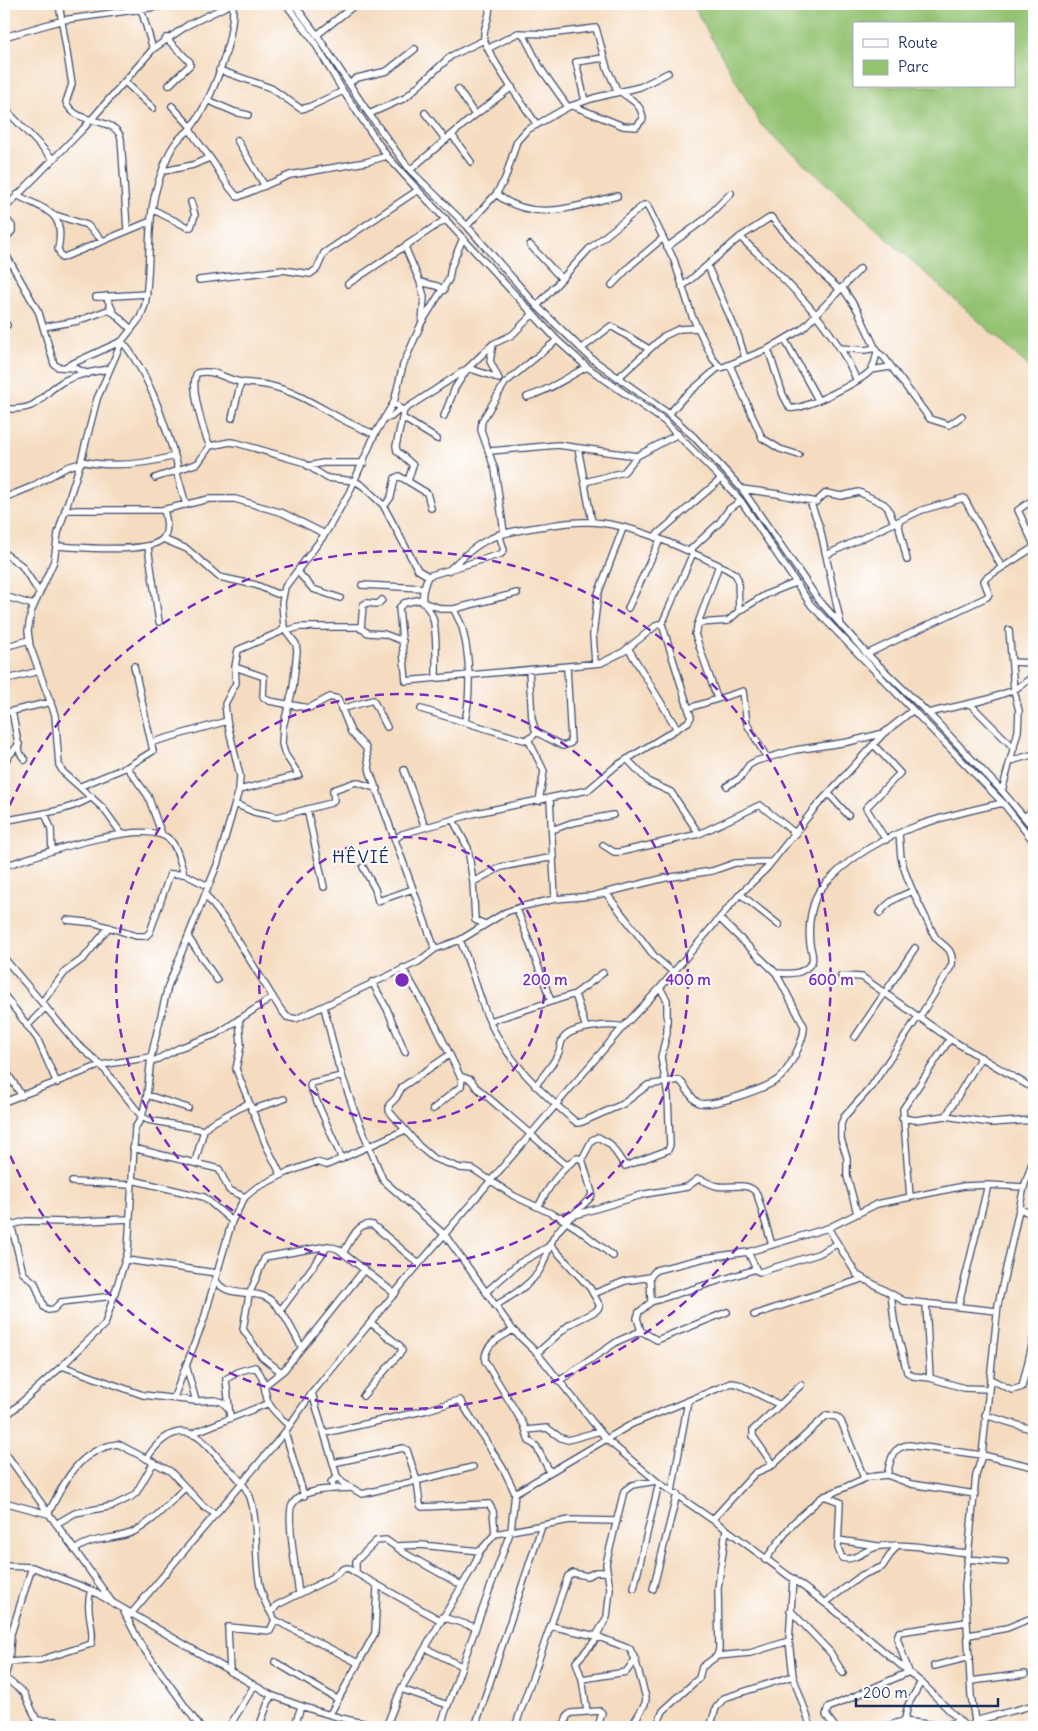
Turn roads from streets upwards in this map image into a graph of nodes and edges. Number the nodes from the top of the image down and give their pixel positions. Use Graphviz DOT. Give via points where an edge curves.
graph roads {
  1 [pos="59,4"];
  2 [pos="177,4"];
  3 [pos="232,4"];
  4 [pos="286,4"];
  5 [pos="294,4"];
  6 [pos="356,4"];
  7 [pos="489,4"];
  8 [pos="140,9"];
  9 [pos="63,20"];
  10 [pos="523,34"];
  11 [pos="317,35"];
  12 [pos="4,37"];
  13 [pos="166,38"];
  14 [pos="484,40"];
  15 [pos="489,48"];
  16 [pos="152,49"];
  17 [pos="414,49"];
  18 [pos="604,58"];
  19 [pos="220,70"];
  20 [pos="668,73"];
  21 [pos="125,82"];
  22 [pos="349,83"];
  23 [pos="169,85"];
  24 [pos="512,87"];
  25 [pos="458,89"];
  26 [pos="343,91"];
  27 [pos="619,92"];
  28 [pos="207,100"];
  29 [pos="585,101"];
  30 [pos="172,106"];
  31 [pos="571,106"];
  32 [pos="153,108"];
  33 [pos="9,113"];
  34 [pos="425,113"];
  35 [pos="368,114"];
  36 [pos="248,115"];
  37 [pos="475,115"];
  38 [pos="90,121"];
  39 [pos="537,124"];
  40 [pos="191,128"];
  41 [pos="452,135"];
  42 [pos="237,140"];
  43 [pos="446,140"];
  44 [pos="387,156"];
  45 [pos="209,158"];
  46 [pos="53,159"];
  47 [pos="470,162"];
  48 [pos="410,170"];
  49 [pos="164,171"];
  50 [pos="265,186"];
  51 [pos="418,190"];
  52 [pos="731,193"];
  53 [pos="496,194"];
  54 [pos="17,195"];
  55 [pos="617,196"];
  56 [pos="190,202"];
  57 [pos="4,209"];
  58 [pos="152,209"];
  59 [pos="55,215"];
  60 [pos="4,216"];
  61 [pos="446,219"];
  62 [pos="151,221"];
  63 [pos="467,226"];
  64 [pos="127,229"];
  65 [pos="740,237"];
  66 [pos="463,238"];
  67 [pos="663,238"];
  68 [pos="4,240"];
  69 [pos="102,241"];
  70 [pos="530,245"];
  71 [pos="405,247"];
  72 [pos="668,247"];
  73 [pos="4,251"];
  74 [pos="708,266"];
  75 [pos="860,268"];
  76 [pos="561,278"];
  77 [pos="198,280"];
  78 [pos="420,282"];
  79 [pos="348,284"];
  80 [pos="612,285"];
  81 [pos="682,287"];
  82 [pos="841,288"];
  83 [pos="444,290"];
  84 [pos="147,294"];
  85 [pos="106,296"];
  86 [pos="96,297"];
  87 [pos="537,306"];
  88 [pos="114,313"];
  89 [pos="533,314"];
  90 [pos="816,314"];
  91 [pos="422,322"];
  92 [pos="43,327"];
  93 [pos="698,328"];
  94 [pos="130,329"];
  95 [pos="557,340"];
  96 [pos="785,340"];
  97 [pos="122,341"];
  98 [pos="493,344"];
  99 [pos="581,348"];
  100 [pos="840,348"];
  101 [pos="648,349"];
  102 [pos="768,349"];
  103 [pos="876,350"];
  104 [pos="745,358"];
  105 [pos="730,365"];
  106 [pos="67,366"];
  107 [pos="587,367"];
  108 [pos="719,367"];
  109 [pos="851,367"];
  110 [pos="890,367"];
  111 [pos="468,368"];
  112 [pos="108,369"];
  113 [pos="871,370"];
  114 [pos="88,374"];
  115 [pos="456,374"];
  116 [pos="865,375"];
  117 [pos="498,378"];
  118 [pos="618,378"];
  119 [pos="461,380"];
  120 [pos="857,381"];
  121 [pos="241,382"];
  122 [pos="505,383"];
  123 [pos="527,397"];
  124 [pos="818,400"];
  125 [pos="394,402"];
  126 [pos="4,409"];
  127 [pos="402,410"];
  128 [pos="669,414"];
  129 [pos="444,416"];
  130 [pos="962,416"];
  131 [pos="232,418"];
  132 [pos="384,418"];
  133 [pos="403,418"];
  134 [pos="375,434"];
  135 [pos="678,434"];
  136 [pos="438,439"];
  137 [pos="210,446"];
  138 [pos="578,448"];
  139 [pos="490,451"];
  140 [pos="799,454"];
  141 [pos="175,456"];
  142 [pos="637,456"];
  143 [pos="81,462"];
  144 [pos="364,463"];
  145 [pos="308,466"];
  146 [pos="178,470"];
  147 [pos="155,478"];
  148 [pos="721,479"];
  149 [pos="355,481"];
  150 [pos="408,481"];
  151 [pos="585,482"];
  152 [pos="742,489"];
  153 [pos="4,498"];
  154 [pos="1034,499"];
  155 [pos="741,501"];
  156 [pos="810,501"];
  157 [pos="186,505"];
  158 [pos="383,505"];
  159 [pos="431,508"];
  160 [pos="64,510"];
  161 [pos="164,510"];
  162 [pos="592,522"];
  163 [pos="896,522"];
  164 [pos="623,528"];
  165 [pos="501,533"];
  166 [pos="325,534"];
  167 [pos="657,538"];
  168 [pos="163,539"];
  169 [pos="57,546"];
  170 [pos="1034,546"];
  171 [pos="148,547"];
  172 [pos="4,552"];
  173 [pos="691,552"];
  174 [pos="826,555"];
  175 [pos="907,560"];
  176 [pos="720,565"];
  177 [pos="1001,566"];
  178 [pos="297,571"];
  179 [pos="448,571"];
  180 [pos="428,576"];
  181 [pos="795,583"];
  182 [pos="362,585"];
  183 [pos="423,588"];
  184 [pos="39,592"];
  185 [pos="283,593"];
  186 [pos="517,593"];
  187 [pos="4,596"];
  188 [pos="340,598"];
  189 [pos="382,600"];
  190 [pos="422,600"];
  191 [pos="33,605"];
  192 [pos="628,608"];
  193 [pos="454,609"];
  194 [pos="739,611"];
  195 [pos="159,622"];
  196 [pos="662,624"];
  197 [pos="697,626"];
  198 [pos="841,626"];
  199 [pos="362,629"];
  200 [pos="285,630"];
  201 [pos="1009,630"];
  202 [pos="29,640"];
  203 [pos="403,641"];
  204 [pos="4,647"];
  205 [pos="628,648"];
  206 [pos="867,654"];
  207 [pos="1012,662"];
  208 [pos="595,663"];
  209 [pos="1034,665"];
  210 [pos="134,666"];
  211 [pos="235,667"];
  212 [pos="567,667"];
  213 [pos="529,670"];
  214 [pos="39,671"];
  215 [pos="468,674"];
  216 [pos="1034,676"];
  217 [pos="436,677"];
  218 [pos="4,680"];
  219 [pos="1014,690"];
  220 [pos="717,698"];
  221 [pos="51,702"];
  222 [pos="290,704"];
  223 [pos="970,704"];
  224 [pos="689,708"];
  225 [pos="342,709"];
  226 [pos="421,709"];
  227 [pos="914,710"];
  228 [pos="12,711"];
  229 [pos="4,713"];
  230 [pos="928,713"];
  231 [pos="227,721"];
  232 [pos="465,721"];
  233 [pos="386,727"];
  234 [pos="677,729"];
  235 [pos="536,732"];
  236 [pos="884,734"];
  237 [pos="528,739"];
  238 [pos="152,742"];
  239 [pos="19,744"];
  240 [pos="874,745"];
  241 [pos="1014,748"];
  242 [pos="1034,754"];
  243 [pos="767,758"];
  244 [pos="627,759"];
  245 [pos="25,760"];
  246 [pos="1010,761"];
  247 [pos="4,762"];
  248 [pos="127,767"];
  249 [pos="404,770"];
  250 [pos="81,786"];
  251 [pos="727,786"];
  252 [pos="378,789"];
  253 [pos="239,790"];
  254 [pos="1002,791"];
  255 [pos="829,794"];
  256 [pos="92,797"];
  257 [pos="550,798"];
  258 [pos="539,801"];
  259 [pos="235,804"];
  260 [pos="1003,804"];
  261 [pos="4,805"];
  262 [pos="307,809"];
  263 [pos="1034,811"];
  264 [pos="46,813"];
  265 [pos="848,815"];
  266 [pos="613,816"];
  267 [pos="1025,816"];
  268 [pos="454,820"];
  269 [pos="6,821"];
  270 [pos="425,827"];
  271 [pos="1034,829"];
  272 [pos="552,830"];
  273 [pos="121,833"];
  274 [pos="700,834"];
  275 [pos="796,834"];
  276 [pos="898,834"];
  277 [pos="162,835"];
  278 [pos="395,839"];
  279 [pos="886,840"];
  280 [pos="1034,842"];
  281 [pos="603,845"];
  282 [pos="52,851"];
  283 [pos="554,858"];
  284 [pos="771,862"];
  285 [pos="4,866"];
  286 [pos="363,866"];
  287 [pos="184,874"];
  288 [pos="473,882"];
  289 [pos="208,886"];
  290 [pos="324,886"];
  291 [pos="413,889"];
  292 [pos="913,891"];
  293 [pos="606,892"];
  294 [pos="205,894"];
  295 [pos="740,894"];
  296 [pos="555,899"];
  297 [pos="517,909"];
  298 [pos="880,913"];
  299 [pos="720,919"];
  300 [pos="67,920"];
  301 [pos="485,924"];
  302 [pos="779,925"];
  303 [pos="109,927"];
  304 [pos="188,937"];
  305 [pos="460,940"];
  306 [pos="915,948"];
  307 [pos="435,949"];
  308 [pos="4,958"];
  309 [pos="403,968"];
  310 [pos="602,973"];
  311 [pos="674,973"];
  312 [pos="776,973"];
  313 [pos="841,976"];
  314 [pos="217,980"];
  315 [pos="372,982"];
  316 [pos="660,988"];
  317 [pos="886,993"];
  318 [pos="575,994"];
  319 [pos="4,995"];
  320 [pos="273,997"];
  321 [pos="551,1001"];
  322 [pos="44,1005"];
  323 [pos="324,1007"];
  324 [pos="919,1018"];
  325 [pos="239,1019"];
  326 [pos="490,1021"];
  327 [pos="27,1026"];
  328 [pos="624,1027"];
  329 [pos="586,1028"];
  330 [pos="855,1037"];
  331 [pos="950,1039"];
  332 [pos="405,1052"];
  333 [pos="449,1055"];
  334 [pos="981,1057"];
  335 [pos="152,1059"];
  336 [pos="101,1065"];
  337 [pos="4,1068"];
  338 [pos="342,1076"];
  339 [pos="462,1077"];
  340 [pos="664,1081"];
  341 [pos="57,1082"];
  342 [pos="535,1086"];
  343 [pos="1034,1089"];
  344 [pos="148,1095"];
  345 [pos="22,1096"];
  346 [pos="284,1099"];
  347 [pos="4,1102"];
  348 [pos="249,1103"];
  349 [pos="556,1106"];
  350 [pos="188,1108"];
  351 [pos="433,1109"];
  352 [pos="252,1110"];
  353 [pos="142,1116"];
  354 [pos="946,1116"];
  355 [pos="902,1118"];
  356 [pos="1034,1120"];
  357 [pos="204,1130"];
  358 [pos="405,1130"];
  359 [pos="530,1136"];
  360 [pos="369,1147"];
  361 [pos="133,1148"];
  362 [pos="1034,1157"];
  363 [pos="342,1159"];
  364 [pos="582,1159"];
  365 [pos="195,1162"];
  366 [pos="568,1164"];
  367 [pos="281,1176"];
  368 [pos="491,1181"];
  369 [pos="72,1182"];
  370 [pos="132,1182"];
  371 [pos="988,1185"];
  372 [pos="1024,1187"];
  373 [pos="245,1197"];
  374 [pos="910,1197"];
  375 [pos="538,1207"];
  376 [pos="1021,1209"];
  377 [pos="857,1213"];
  378 [pos="575,1215"];
  379 [pos="1034,1216"];
  380 [pos="559,1217"];
  381 [pos="129,1219"];
  382 [pos="232,1221"];
  383 [pos="567,1223"];
  384 [pos="11,1224"];
  385 [pos="4,1227"];
  386 [pos="828,1228"];
  387 [pos="445,1235"];
  388 [pos="772,1244"];
  389 [pos="837,1244"];
  390 [pos="328,1246"];
  391 [pos="549,1246"];
  392 [pos="748,1252"];
  393 [pos="343,1253"];
  394 [pos="613,1256"];
  395 [pos="127,1260"];
  396 [pos="419,1264"];
  397 [pos="756,1269"];
  398 [pos="364,1270"];
  399 [pos="216,1273"];
  400 [pos="650,1277"];
  401 [pos="862,1279"];
  402 [pos="216,1280"];
  403 [pos="486,1292"];
  404 [pos="395,1294"];
  405 [pos="593,1294"];
  406 [pos="891,1294"];
  407 [pos="249,1295"];
  408 [pos="113,1296"];
  409 [pos="651,1302"];
  410 [pos="926,1303"];
  411 [pos="496,1306"];
  412 [pos="958,1307"];
  413 [pos="280,1311"];
  414 [pos="997,1311"];
  415 [pos="727,1312"];
  416 [pos="754,1315"];
  417 [pos="371,1323"];
  418 [pos="513,1330"];
  419 [pos="641,1331"];
  420 [pos="1034,1337"];
  421 [pos="301,1346"];
  422 [pos="537,1353"];
  423 [pos="186,1365"];
  424 [pos="62,1366"];
  425 [pos="281,1372"];
  426 [pos="930,1378"];
  427 [pos="990,1379"];
  428 [pos="560,1381"];
  429 [pos="265,1385"];
  430 [pos="801,1385"];
  431 [pos="989,1389"];
  432 [pos="312,1393"];
  433 [pos="363,1396"];
  434 [pos="174,1397"];
  435 [pos="196,1401"];
  436 [pos="688,1401"];
  437 [pos="268,1403"];
  438 [pos="780,1405"];
  439 [pos="228,1409"];
  440 [pos="985,1415"];
  441 [pos="230,1417"];
  442 [pos="4,1418"];
  443 [pos="288,1425"];
  444 [pos="526,1430"];
  445 [pos="1034,1430"];
  446 [pos="600,1431"];
  447 [pos="285,1432"];
  448 [pos="191,1434"];
  449 [pos="325,1434"];
  450 [pos="607,1440"];
  451 [pos="4,1451"];
  452 [pos="982,1455"];
  453 [pos="147,1458"];
  454 [pos="154,1462"];
  455 [pos="333,1463"];
  456 [pos="773,1465"];
  457 [pos="472,1467"];
  458 [pos="1034,1467"];
  459 [pos="550,1472"];
  460 [pos="887,1475"];
  461 [pos="338,1477"];
  462 [pos="864,1478"];
  463 [pos="417,1481"];
  464 [pos="242,1482"];
  465 [pos="658,1482"];
  466 [pos="185,1488"];
  467 [pos="351,1488"];
  468 [pos="334,1489"];
  469 [pos="674,1492"];
  470 [pos="515,1493"];
  471 [pos="975,1494"];
  472 [pos="304,1496"];
  473 [pos="824,1496"];
  474 [pos="4,1502"];
  475 [pos="48,1514"];
  476 [pos="216,1514"];
  477 [pos="713,1519"];
  478 [pos="617,1521"];
  479 [pos="56,1524"];
  480 [pos="542,1526"];
  481 [pos="726,1529"];
  482 [pos="511,1530"];
  483 [pos="495,1534"];
  484 [pos="838,1540"];
  485 [pos="897,1545"];
  486 [pos="395,1546"];
  487 [pos="878,1546"];
  488 [pos="75,1550"];
  489 [pos="480,1551"];
  490 [pos="967,1556"];
  491 [pos="765,1560"];
  492 [pos="1005,1562"];
  493 [pos="4,1566"];
  494 [pos="32,1567"];
  495 [pos="606,1572"];
  496 [pos="356,1573"];
  497 [pos="793,1580"];
  498 [pos="461,1585"];
  499 [pos="377,1586"];
  500 [pos="634,1588"];
  501 [pos="653,1589"];
  502 [pos="90,1590"];
  503 [pos="299,1594"];
  504 [pos="113,1604"];
  505 [pos="825,1604"];
  506 [pos="123,1610"];
  507 [pos="790,1610"];
  508 [pos="270,1613"];
  509 [pos="130,1615"];
  510 [pos="1034,1617"];
  511 [pos="441,1618"];
  512 [pos="275,1620"];
  513 [pos="967,1622"];
  514 [pos="551,1626"];
  515 [pos="475,1627"];
  516 [pos="969,1635"];
  517 [pos="597,1636"];
  518 [pos="789,1640"];
  519 [pos="425,1648"];
  520 [pos="717,1656"];
  521 [pos="970,1657"];
  522 [pos="636,1659"];
  523 [pos="9,1662"];
  524 [pos="275,1662"];
  525 [pos="358,1663"];
  526 [pos="461,1666"];
  527 [pos="934,1666"];
  528 [pos="230,1672"];
  529 [pos="909,1672"];
  530 [pos="843,1673"];
  531 [pos="1025,1674"];
  532 [pos="793,1676"];
  533 [pos="4,1678"];
  534 [pos="582,1679"];
  535 [pos="971,1681"];
  536 [pos="921,1682"];
  537 [pos="254,1686"];
  538 [pos="401,1689"];
  539 [pos="271,1695"];
  540 [pos="337,1699"];
  541 [pos="448,1705"];
  542 [pos="1034,1705"];
  543 [pos="301,1707"];
  544 [pos="587,1711"];
  545 [pos="330,1714"];
  546 [pos="36,1720"];
  547 [pos="960,1721"];
  548 [pos="975,1721"];
  549 [pos="903,1724"];
  550 [pos="40,1727"];
  551 [pos="65,1727"];
  552 [pos="200,1727"];
  553 [pos="229,1727"];
  554 [pos="259,1727"];
  555 [pos="294,1727"];
  556 [pos="385,1727"];
  557 [pos="440,1727"];
  558 [pos="475,1727"];
  559 [pos="515,1727"];
  560 [pos="564,1727"];
  561 [pos="598,1727"];
  562 [pos="631,1727"];
  563 [pos="657,1727"];
  564 [pos="710,1727"];
  565 [pos="811,1727"];
  566 [pos="835,1727"];
  567 [pos="883,1727"];
  568 [pos="966,1727"];
  569 [pos="971,1727"];
  1 -- 9 [label="street"];
  2 -- 8 [label="street"];
  3 -- 13 [label="street"];
  3 -- 19 [label="street" via="230,36"];
  4 -- 26 [label="street"];
  5 -- 11 [label="street"];
  6 -- 11 [label="street"];
  7 -- 14 [label="street"];
  8 -- 9 [label="street"];
  8 -- 16 [label="street"];
  9 -- 12 [label="street"];
  9 -- 38 [label="street" via="72,84 66,102"];
  10 -- 15 [label="street" via="508,36"];
  10 -- 18 [label="street" via="596,28"];
  10 -- 31 [label="street" via="540,69"];
  11 -- 22 [label="street"];
  13 -- 16 [label="street"];
  13 -- 23 [label="street" via="190,62"];
  14 -- 15 [label="street"];
  14 -- 35 [label="street" via="451,56 405,98"];
  15 -- 24 [label="street"];
  16 -- 21 [label="street"];
  17 -- 22 [label="street" via="387,71"];
  18 -- 27 [label="street"];
  18 -- 29 [label="street" via="576,62"];
  19 -- 26 [label="street" via="271,88 300,109"];
  19 -- 28 [label="street"];
  20 -- 27 [label="street" via="640,87"];
  21 -- 32 [label="street"];
  21 -- 38 [label="street"];
  22 -- 35 [label="street"];
  24 -- 37 [label="street"];
  24 -- 39 [label="street"];
  25 -- 37 [label="street"];
  26 -- 44 [label="street"];
  27 -- 29 [label="street"];
  27 -- 31 [label="street" via="639,104 642,110 643,119 636,127 623,126"];
  28 -- 36 [label="street"];
  28 -- 40 [label="street"];
  29 -- 31 [label="street"];
  30 -- 40 [label="street"];
  31 -- 39 [label="street"];
  33 -- 46 [label="street"];
  34 -- 43 [label="street"];
  35 -- 48 [label="street"];
  37 -- 41 [label="street"];
  38 -- 46 [label="street"];
  38 -- 64 [label="street" via="119,130"];
  39 -- 53 [label="street" via="517,141"];
  40 -- 45 [label="street" via="198,146"];
  40 -- 49 [label="street" via="171,149"];
  41 -- 43 [label="street"];
  41 -- 47 [label="street"];
  42 -- 50 [label="street"];
  43 -- 48 [label="street"];
  44 -- 50 [label="street" via="290,175"];
  44 -- 51 [label="street"];
  45 -- 49 [label="street"];
  45 -- 50 [label="street" via="231,192 238,197"];
  46 -- 54 [label="street"];
  48 -- 63 [label="street"];
  49 -- 58 [label="street"];
  51 -- 61 [label="street"];
  51 -- 77 [label="street" via="324,253 317,269 310,274 283,270"];
  52 -- 72 [label="street" via="704,220"];
  53 -- 55 [label="street" via="523,209 546,212"];
  53 -- 63 [label="street"];
  54 -- 57 [label="street"];
  54 -- 59 [label="street"];
  56 -- 58 [label="street" via="195,215 191,227"];
  58 -- 62 [label="street"];
  59 -- 69 [label="street" via="87,225"];
  59 -- 69 [label="street" via="62,235 58,249 62,258"];
  60 -- 68 [label="street" via="12,231"];
  61 -- 66 [label="street"];
  61 -- 71 [label="street"];
  62 -- 64 [label="street"];
  62 -- 84 [label="street"];
  63 -- 87 [label="street"];
  64 -- 69 [label="street"];
  65 -- 74 [label="street"];
  65 -- 82 [label="street" via="772,217 820,272"];
  65 -- 90 [label="street"];
  66 -- 83 [label="street"];
  66 -- 89 [label="street"];
  67 -- 72 [label="street"];
  67 -- 76 [label="street" via="647,205 641,206 589,249"];
  67 -- 80 [label="street"];
  70 -- 76 [label="street"];
  71 -- 78 [label="street"];
  71 -- 79 [label="street"];
  72 -- 81 [label="street"];
  73 -- 92 [label="street"];
  74 -- 81 [label="street"];
  74 -- 104 [label="street"];
  75 -- 82 [label="street"];
  76 -- 87 [label="street"];
  78 -- 83 [label="street"];
  78 -- 91 [label="street" via="424,297"];
  81 -- 93 [label="street"];
  82 -- 90 [label="street"];
  82 -- 103 [label="street" via="858,311"];
  83 -- 91 [label="street"];
  84 -- 85 [label="street"];
  84 -- 94 [label="street" via="140,318"];
  85 -- 86 [label="street"];
  85 -- 88 [label="street"];
  87 -- 99 [label="street"];
  88 -- 92 [label="street" via="108,310 78,321"];
  88 -- 94 [label="street"];
  89 -- 95 [label="street"];
  89 -- 98 [label="street" via="512,335"];
  90 -- 96 [label="street"];
  90 -- 100 [label="street"];
  91 -- 125 [label="street" via="403,365"];
  92 -- 106 [label="street" via="54,364"];
  93 -- 101 [label="street" via="671,332"];
  93 -- 108 [label="street"];
  94 -- 97 [label="street"];
  95 -- 107 [label="street"];
  95 -- 122 [label="street"];
  96 -- 102 [label="street"];
  96 -- 124 [label="street"];
  97 -- 106 [label="street"];
  97 -- 112 [label="street"];
  97 -- 141 [label="street" via="152,389"];
  98 -- 111 [label="street"];
  98 -- 117 [label="street" via="490,361"];
  99 -- 101 [label="street" via="612,326"];
  99 -- 118 [label="street"];
  100 -- 103 [label="street"];
  100 -- 109 [label="street"];
  101 -- 118 [label="street"];
  102 -- 104 [label="street"];
  102 -- 124 [label="street" via="790,408"];
  103 -- 110 [label="street"];
  103 -- 113 [label="street"];
  104 -- 105 [label="street"];
  105 -- 108 [label="street"];
  105 -- 140 [label="street" via="762,438 780,449"];
  106 -- 114 [label="street"];
  107 -- 123 [label="street" via="549,390"];
  107 -- 135 [label="street"];
  108 -- 128 [label="street"];
  109 -- 116 [label="street"];
  109 -- 120 [label="street"];
  110 -- 113 [label="street"];
  110 -- 130 [label="street" via="930,419 949,425"];
  111 -- 115 [label="street"];
  111 -- 117 [label="street"];
  111 -- 119 [label="street"];
  112 -- 114 [label="street"];
  112 -- 143 [label="street"];
  113 -- 116 [label="street"];
  114 -- 126 [label="street" via="64,382 34,406"];
  115 -- 119 [label="street"];
  115 -- 127 [label="street"];
  116 -- 120 [label="street"];
  117 -- 122 [label="street"];
  118 -- 128 [label="street"];
  119 -- 129 [label="street"];
  120 -- 124 [label="street"];
  121 -- 131 [label="street"];
  121 -- 134 [label="street" via="281,389 354,427"];
  121 -- 137 [label="street" via="222,374 204,372 194,376 202,429"];
  122 -- 139 [label="street" via="482,421 481,430"];
  125 -- 127 [label="street"];
  125 -- 132 [label="street"];
  127 -- 132 [label="street"];
  127 -- 133 [label="street"];
  128 -- 152 [label="street"];
  132 -- 134 [label="street"];
  133 -- 136 [label="street"];
  133 -- 150 [label="street" via="396,446 413,465"];
  134 -- 144 [label="street"];
  135 -- 142 [label="street"];
  135 -- 148 [label="street"];
  137 -- 145 [label="street" via="237,443"];
  137 -- 146 [label="street" via="198,463"];
  138 -- 139 [label="street" via="544,445"];
  138 -- 142 [label="street"];
  138 -- 151 [label="street"];
  139 -- 165 [label="street" via="503,515"];
  141 -- 143 [label="street" via="135,464"];
  141 -- 146 [label="street"];
  142 -- 151 [label="street" via="624,472"];
  143 -- 153 [label="street"];
  143 -- 160 [label="street"];
  144 -- 145 [label="street"];
  144 -- 149 [label="street"];
  145 -- 149 [label="street" via="327,478"];
  146 -- 147 [label="street"];
  146 -- 157 [label="street"];
  148 -- 155 [label="street"];
  148 -- 167 [label="street"];
  149 -- 158 [label="street"];
  149 -- 166 [label="street"];
  150 -- 158 [label="street" via="396,477 391,497"];
  150 -- 159 [label="street" via="428,492"];
  151 -- 162 [label="street"];
  152 -- 156 [label="street"];
  152 -- 198 [label="street" via="818,599"];
  154 -- 170 [label="street" via="1018,510"];
  155 -- 173 [label="street" via="729,509"];
  155 -- 181 [label="street"];
  156 -- 163 [label="street" via="818,502 826,494 842,496 859,492 884,504"];
  156 -- 174 [label="street"];
  157 -- 161 [label="street"];
  157 -- 166 [label="street" via="209,500 235,500 283,513"];
  158 -- 180 [label="street" via="418,570"];
  160 -- 161 [label="street"];
  160 -- 169 [label="street"];
  161 -- 168 [label="street" via="166,529"];
  162 -- 164 [label="street"];
  162 -- 165 [label="street"];
  163 -- 174 [label="street"];
  163 -- 175 [label="street"];
  163 -- 177 [label="street" via="922,510 964,498"];
  164 -- 167 [label="street"];
  164 -- 208 [label="street" via="598,594 593,635"];
  165 -- 179 [label="street" via="479,544"];
  165 -- 179 [label="street" via="504,550 501,554"];
  166 -- 178 [label="street"];
  167 -- 173 [label="street"];
  167 -- 192 [label="street"];
  168 -- 171 [label="street"];
  168 -- 185 [label="street" via="187,549 219,577"];
  169 -- 171 [label="street"];
  169 -- 184 [label="street" via="54,561"];
  170 -- 177 [label="street"];
  171 -- 195 [label="street"];
  172 -- 184 [label="street" via="21,565"];
  173 -- 176 [label="street"];
  173 -- 196 [label="street"];
  174 -- 198 [label="street"];
  176 -- 194 [label="street" via="737,576"];
  176 -- 197 [label="street"];
  177 -- 206 [label="street" via="984,579 987,596"];
  178 -- 185 [label="street"];
  178 -- 188 [label="street" via="313,589"];
  179 -- 180 [label="street"];
  180 -- 183 [label="street"];
  181 -- 194 [label="street" via="767,594"];
  181 -- 227 [label="street" via="837,634"];
  182 -- 183 [label="street"];
  183 -- 190 [label="street"];
  184 -- 191 [label="street"];
  185 -- 200 [label="street"];
  186 -- 193 [label="street"];
  187 -- 191 [label="street"];
  189 -- 199 [label="street" via="378,604 363,605"];
  190 -- 193 [label="street" via="443,609"];
  190 -- 203 [label="street" via="400,605"];
  190 -- 217 [label="street" via="434,620"];
  191 -- 202 [label="street"];
  193 -- 215 [label="street" via="463,630"];
  194 -- 197 [label="street" via="728,621 703,622"];
  196 -- 205 [label="street"];
  196 -- 224 [label="street"];
  197 -- 220 [label="street" via="695,634"];
  198 -- 206 [label="street"];
  199 -- 200 [label="street" via="300,627"];
  199 -- 203 [label="street"];
  200 -- 211 [label="street" via="240,648"];
  200 -- 222 [label="street" via="296,644 297,651"];
  201 -- 207 [label="street"];
  202 -- 204 [label="street"];
  202 -- 214 [label="street"];
  203 -- 217 [label="street" via="406,681"];
  205 -- 208 [label="street" via="612,659"];
  205 -- 234 [label="street"];
  206 -- 230 [label="street"];
  207 -- 209 [label="street" via="1031,662"];
  207 -- 219 [label="street"];
  208 -- 212 [label="street"];
  210 -- 238 [label="street"];
  211 -- 222 [label="street" via="264,677 265,699"];
  211 -- 231 [label="street" via="236,683 225,704"];
  212 -- 213 [label="street"];
  212 -- 235 [label="street" via="570,743 563,746"];
  213 -- 215 [label="street"];
  213 -- 235 [label="street" via="532,719"];
  214 -- 218 [label="street"];
  214 -- 221 [label="street"];
  215 -- 217 [label="street"];
  215 -- 232 [label="street" via="470,700"];
  216 -- 219 [label="street"];
  219 -- 223 [label="street"];
  219 -- 241 [label="street" via="1019,711"];
  220 -- 224 [label="street"];
  220 -- 243 [label="street" via="743,691 747,724"];
  221 -- 228 [label="street"];
  221 -- 250 [label="street" via="59,765"];
  222 -- 225 [label="street" via="309,708 333,697 338,699"];
  222 -- 253 [label="street" via="282,744 299,774"];
  223 -- 230 [label="street"];
  223 -- 241 [label="street"];
  224 -- 234 [label="street" via="690,720"];
  225 -- 233 [label="street" via="373,700"];
  225 -- 252 [label="street" via="351,732 366,748"];
  226 -- 232 [label="street"];
  227 -- 236 [label="street"];
  227 -- 260 [label="street"];
  228 -- 229 [label="street"];
  228 -- 239 [label="street"];
  230 -- 254 [label="street"];
  231 -- 238 [label="street"];
  231 -- 253 [label="street" via="240,776"];
  232 -- 237 [label="street"];
  234 -- 244 [label="street"];
  235 -- 237 [label="street"];
  236 -- 240 [label="street"];
  236 -- 243 [label="street"];
  237 -- 258 [label="street" via="544,771"];
  238 -- 248 [label="street" via="150,754"];
  239 -- 245 [label="street"];
  239 -- 247 [label="street"];
  240 -- 255 [label="street"];
  240 -- 279 [label="street" via="900,774 866,808"];
  241 -- 246 [label="street"];
  242 -- 246 [label="street"];
  243 -- 251 [label="street" via="749,765 740,778"];
  244 -- 257 [label="street" via="591,788"];
  244 -- 274 [label="street" via="649,782 671,792"];
  246 -- 254 [label="street"];
  248 -- 250 [label="street"];
  248 -- 277 [label="street" via="148,796"];
  249 -- 270 [label="street"];
  250 -- 256 [label="street"];
  252 -- 262 [label="street" via="354,782 333,790 334,800 331,803"];
  252 -- 278 [label="street"];
  253 -- 259 [label="street"];
  254 -- 267 [label="street"];
  255 -- 265 [label="street"];
  255 -- 275 [label="street"];
  256 -- 264 [label="street" via="77,805"];
  256 -- 273 [label="street"];
  257 -- 258 [label="street"];
  257 -- 272 [label="street"];
  258 -- 268 [label="street"];
  259 -- 262 [label="street" via="269,816"];
  259 -- 289 [label="street" via="225,843"];
  260 -- 276 [label="street" via="943,817"];
  260 -- 280 [label="street"];
  261 -- 269 [label="street"];
  262 -- 290 [label="street"];
  263 -- 267 [label="street"];
  264 -- 269 [label="street"];
  264 -- 282 [label="street"];
  266 -- 272 [label="street" via="571,823"];
  267 -- 271 [label="street"];
  268 -- 270 [label="street"];
  268 -- 288 [label="street" via="466,844"];
  270 -- 278 [label="street"];
  272 -- 283 [label="street"];
  273 -- 277 [label="street" via="141,831"];
  273 -- 282 [label="street"];
  274 -- 275 [label="street" via="760,805"];
  274 -- 281 [label="street" via="620,852"];
  275 -- 284 [label="street"];
  276 -- 279 [label="street"];
  276 -- 292 [label="street"];
  277 -- 287 [label="street" via="172,841"];
  278 -- 291 [label="street"];
  279 -- 312 [label="street" via="846,863 818,893 809,930 813,960 807,969 794,974"];
  282 -- 285 [label="street"];
  283 -- 288 [label="street" via="500,867"];
  283 -- 296 [label="street"];
  284 -- 293 [label="street" via="734,863 712,871"];
  284 -- 295 [label="street"];
  286 -- 291 [label="street" via="378,901"];
  287 -- 289 [label="street"];
  287 -- 303 [label="street" via="170,874 146,936"];
  288 -- 301 [label="street" via="475,920"];
  289 -- 294 [label="street"];
  291 -- 307 [label="street"];
  292 -- 298 [label="street" via="896,898"];
  292 -- 324 [label="street" via="933,934 948,948 952,960"];
  293 -- 296 [label="street"];
  293 -- 311 [label="street" via="655,957"];
  294 -- 304 [label="street"];
  294 -- 320 [label="street" via="228,923"];
  295 -- 299 [label="street"];
  295 -- 302 [label="street"];
  296 -- 297 [label="street"];
  297 -- 301 [label="street"];
  297 -- 321 [label="street"];
  299 -- 311 [label="street"];
  299 -- 312 [label="street"];
  300 -- 303 [label="street"];
  301 -- 305 [label="street"];
  303 -- 322 [label="street" via="91,951 66,972"];
  304 -- 314 [label="street"];
  304 -- 335 [label="street" via="168,986"];
  305 -- 307 [label="street"];
  305 -- 326 [label="street"];
  306 -- 317 [label="street"];
  307 -- 309 [label="street"];
  308 -- 322 [label="street"];
  309 -- 315 [label="street"];
  309 -- 333 [label="street"];
  310 -- 318 [label="street"];
  311 -- 316 [label="street"];
  312 -- 340 [label="street" via="796,1009 804,1032 781,1077 733,1098 704,1103 694,1100 678,1080"];
  313 -- 317 [label="street" via="862,976"];
  315 -- 323 [label="street"];
  315 -- 332 [label="street"];
  316 -- 328 [label="street"];
  316 -- 340 [label="street" via="667,1000 667,1032 661,1057"];
  317 -- 324 [label="street"];
  317 -- 330 [label="street"];
  318 -- 321 [label="street"];
  318 -- 329 [label="street"];
  319 -- 327 [label="street"];
  320 -- 323 [label="street" via="291,1019"];
  320 -- 325 [label="street"];
  321 -- 326 [label="street"];
  322 -- 327 [label="street"];
  322 -- 336 [label="street" via="76,1044"];
  323 -- 338 [label="street"];
  324 -- 331 [label="street"];
  324 -- 377 [label="street" via="841,1124 847,1176"];
  325 -- 335 [label="street" via="217,1034"];
  325 -- 348 [label="street" via="241,1045 236,1067"];
  326 -- 342 [label="street"];
  327 -- 341 [label="street" via="40,1042"];
  328 -- 329 [label="street"];
  328 -- 349 [label="street"];
  329 -- 342 [label="street" via="563,1038 558,1055"];
  331 -- 334 [label="street"];
  331 -- 355 [label="street" via="902,1109"];
  333 -- 339 [label="street"];
  333 -- 358 [label="street" via="402,1087 389,1105 389,1111"];
  334 -- 343 [label="street"];
  334 -- 354 [label="street"];
  335 -- 336 [label="street"];
  335 -- 344 [label="street"];
  336 -- 341 [label="street"];
  336 -- 353 [label="street"];
  337 -- 345 [label="street"];
  338 -- 360 [label="street"];
  338 -- 363 [label="street" via="310,1084"];
  339 -- 351 [label="street" via="461,1086"];
  339 -- 359 [label="street" via="471,1080"];
  340 -- 349 [label="street" via="648,1085 623,1104 582,1122 576,1122"];
  340 -- 364 [label="street" via="668,1096 668,1150 625,1166 610,1144 598,1137 592,1140"];
  341 -- 345 [label="street"];
  342 -- 349 [label="street"];
  344 -- 350 [label="street"];
  344 -- 353 [label="street"];
  345 -- 347 [label="street"];
  346 -- 352 [label="street"];
  348 -- 352 [label="street"];
  348 -- 357 [label="street" via="214,1121"];
  349 -- 359 [label="street"];
  352 -- 367 [label="street"];
  353 -- 357 [label="street" via="148,1120"];
  353 -- 361 [label="street" via="135,1128"];
  354 -- 355 [label="street" via="915,1120"];
  354 -- 356 [label="street" via="991,1123"];
  355 -- 374 [label="street"];
  357 -- 365 [label="street"];
  358 -- 360 [label="street"];
  358 -- 368 [label="street" via="433,1158 473,1170"];
  359 -- 366 [label="street"];
  359 -- 368 [label="street"];
  360 -- 363 [label="street"];
  360 -- 387 [label="street" via="383,1180"];
  361 -- 365 [label="street"];
  361 -- 370 [label="street"];
  362 -- 372 [label="street"];
  363 -- 367 [label="street" via="327,1166 316,1162"];
  364 -- 366 [label="street" via="577,1158"];
  364 -- 378 [label="street" via="592,1193"];
  365 -- 373 [label="street" via="219,1169 229,1190"];
  366 -- 375 [label="street" via="546,1190"];
  367 -- 373 [label="street"];
  368 -- 375 [label="street"];
  368 -- 387 [label="street"];
  369 -- 370 [label="street"];
  370 -- 381 [label="street"];
  370 -- 382 [label="street" via="204,1197"];
  371 -- 372 [label="street"];
  371 -- 374 [label="street" via="964,1186"];
  371 -- 412 [label="street"];
  372 -- 376 [label="street"];
  373 -- 382 [label="street"];
  374 -- 377 [label="street" via="877,1204"];
  375 -- 380 [label="street"];
  376 -- 379 [label="street"];
  376 -- 414 [label="street"];
  377 -- 386 [label="street"];
  378 -- 380 [label="street"];
  378 -- 383 [label="street"];
  378 -- 388 [label="street" via="645,1194 687,1187 698,1179 717,1186 745,1186 755,1191"];
  380 -- 383 [label="street"];
  381 -- 384 [label="street"];
  381 -- 395 [label="street"];
  382 -- 399 [label="street"];
  383 -- 391 [label="street"];
  383 -- 394 [label="street"];
  384 -- 385 [label="street"];
  384 -- 408 [label="street" via="24,1273 35,1283 48,1310 60,1302"];
  386 -- 388 [label="street"];
  386 -- 389 [label="street"];
  387 -- 396 [label="street"];
  387 -- 403 [label="street"];
  388 -- 392 [label="street"];
  389 -- 397 [label="street" via="797,1261 760,1272"];
  389 -- 401 [label="street" via="853,1271"];
  390 -- 393 [label="street"];
  390 -- 407 [label="street" via="268,1255"];
  390 -- 413 [label="street"];
  391 -- 403 [label="street" via="518,1264"];
  391 -- 405 [label="street"];
  391 -- 411 [label="street" via="536,1274"];
  392 -- 397 [label="street"];
  392 -- 400 [label="street" via="656,1270"];
  393 -- 396 [label="street" via="360,1226 367,1224 373,1225"];
  393 -- 398 [label="street"];
  395 -- 399 [label="street"];
  395 -- 408 [label="street"];
  396 -- 404 [label="street"];
  397 -- 409 [label="street"];
  398 -- 404 [label="street"];
  398 -- 421 [label="street"];
  399 -- 402 [label="street"];
  400 -- 405 [label="street" via="624,1281"];
  400 -- 409 [label="street"];
  401 -- 406 [label="street"];
  401 -- 416 [label="street"];
  402 -- 407 [label="street" via="222,1287"];
  402 -- 423 [label="street"];
  403 -- 411 [label="street"];
  404 -- 417 [label="street"];
  405 -- 422 [label="street" via="599,1309 570,1324"];
  406 -- 410 [label="street" via="909,1302"];
  406 -- 426 [label="street" via="906,1370 913,1376"];
  407 -- 413 [label="street" via="265,1297"];
  407 -- 425 [label="street" via="243,1329 262,1357"];
  408 -- 424 [label="street" via="105,1324"];
  409 -- 419 [label="street" via="637,1315"];
  410 -- 412 [label="street"];
  410 -- 426 [label="street"];
  411 -- 418 [label="street"];
  412 -- 414 [label="street"];
  413 -- 421 [label="street"];
  414 -- 427 [label="street"];
  415 -- 419 [label="street" via="657,1340"];
  417 -- 432 [label="street"];
  417 -- 433 [label="street" via="402,1351"];
  418 -- 422 [label="street"];
  418 -- 444 [label="street" via="491,1344 485,1361"];
  419 -- 428 [label="street" via="618,1341"];
  420 -- 427 [label="street" via="1022,1387 1012,1390"];
  421 -- 425 [label="street"];
  422 -- 428 [label="street"];
  423 -- 434 [label="street"];
  423 -- 435 [label="street"];
  424 -- 434 [label="street" via="143,1395"];
  424 -- 442 [label="street"];
  425 -- 429 [label="street"];
  426 -- 431 [label="street" via="964,1388"];
  427 -- 431 [label="street"];
  428 -- 446 [label="street"];
  429 -- 437 [label="street"];
  429 -- 439 [label="street" via="256,1367 228,1376 225,1382"];
  430 -- 438 [label="street"];
  431 -- 440 [label="street"];
  432 -- 443 [label="street"];
  432 -- 449 [label="street"];
  434 -- 435 [label="street"];
  435 -- 439 [label="street" via="215,1400"];
  436 -- 438 [label="street" via="731,1383"];
  436 -- 450 [label="street" via="645,1418"];
  436 -- 469 [label="street"];
  437 -- 441 [label="street"];
  437 -- 443 [label="street"];
  438 -- 456 [label="street" via="752,1433"];
  439 -- 441 [label="street"];
  440 -- 445 [label="street"];
  440 -- 452 [label="street"];
  441 -- 448 [label="street"];
  443 -- 447 [label="street"];
  444 -- 446 [label="street" via="547,1428 568,1440"];
  444 -- 459 [label="street"];
  446 -- 450 [label="street"];
  447 -- 464 [label="street"];
  447 -- 472 [label="street"];
  448 -- 453 [label="street" via="183,1432 158,1441"];
  448 -- 464 [label="street"];
  449 -- 455 [label="street"];
  449 -- 470 [label="street" via="460,1400"];
  450 -- 459 [label="street"];
  450 -- 465 [label="street"];
  451 -- 475 [label="street"];
  452 -- 458 [label="street"];
  452 -- 460 [label="street" via="901,1446 892,1453"];
  452 -- 471 [label="street"];
  453 -- 454 [label="street"];
  453 -- 475 [label="street" via="118,1444 87,1456 70,1472"];
  454 -- 466 [label="street" via="170,1471"];
  454 -- 479 [label="street" via="131,1498 106,1508 75,1513"];
  455 -- 461 [label="street"];
  455 -- 463 [label="street" via="403,1448 407,1450"];
  456 -- 462 [label="street" via="823,1418 833,1415 841,1422"];
  456 -- 477 [label="street" via="755,1474"];
  457 -- 463 [label="street"];
  459 -- 470 [label="street"];
  460 -- 462 [label="street"];
  460 -- 471 [label="street" via="911,1484"];
  461 -- 467 [label="street"];
  461 -- 468 [label="street" via="330,1482"];
  462 -- 473 [label="street"];
  463 -- 467 [label="street" via="362,1494"];
  463 -- 483 [label="street" via="422,1507 489,1504 493,1511"];
  464 -- 476 [label="street"];
  464 -- 508 [label="street" via="252,1508 262,1594"];
  465 -- 469 [label="street"];
  465 -- 478 [label="street" via="628,1486"];
  465 -- 500 [label="street"];
  466 -- 476 [label="street"];
  466 -- 488 [label="street" via="157,1516 132,1532 100,1539"];
  467 -- 468 [label="street"];
  468 -- 472 [label="street"];
  469 -- 477 [label="street"];
  469 -- 501 [label="street"];
  470 -- 482 [label="street"];
  471 -- 490 [label="street"];
  472 -- 503 [label="street" via="293,1503 289,1512"];
  473 -- 484 [label="street" via="840,1502"];
  473 -- 491 [label="street" via="793,1523"];
  474 -- 475 [label="street"];
  475 -- 479 [label="street"];
  476 -- 509 [label="street"];
  477 -- 481 [label="street"];
  478 -- 480 [label="street" via="570,1520"];
  478 -- 495 [label="street"];
  479 -- 488 [label="street"];
  480 -- 482 [label="street"];
  480 -- 558 [label="street"];
  481 -- 491 [label="street"];
  481 -- 520 [label="street" via="718,1588 720,1649"];
  482 -- 483 [label="street"];
  482 -- 515 [label="street"];
  483 -- 489 [label="street"];
  484 -- 487 [label="street"];
  484 -- 487 [label="street" via="839,1554 846,1559"];
  485 -- 487 [label="street"];
  485 -- 490 [label="street"];
  485 -- 505 [label="street" via="882,1567 862,1575"];
  486 -- 489 [label="street" via="421,1545"];
  486 -- 496 [label="street" via="386,1540 376,1541 356,1561"];
  486 -- 498 [label="street"];
  488 -- 504 [label="street"];
  489 -- 498 [label="street"];
  490 -- 492 [label="street"];
  490 -- 513 [label="street"];
  491 -- 497 [label="street"];
  493 -- 494 [label="street"];
  494 -- 502 [label="street"];
  494 -- 523 [label="street" via="11,1634"];
  495 -- 514 [label="street" via="587,1576 570,1574"];
  495 -- 517 [label="street" via="610,1589 607,1617"];
  496 -- 499 [label="street"];
  496 -- 503 [label="street" via="343,1569"];
  497 -- 505 [label="street"];
  497 -- 507 [label="street"];
  498 -- 511 [label="street"];
  499 -- 511 [label="street"];
  499 -- 525 [label="street" via="376,1633"];
  502 -- 504 [label="street"];
  502 -- 523 [label="street" via="86,1605 91,1644 40,1660"];
  503 -- 508 [label="street" via="276,1605"];
  504 -- 506 [label="street"];
  505 -- 529 [label="street"];
  506 -- 509 [label="street"];
  506 -- 552 [label="street" via="141,1644"];
  507 -- 518 [label="street"];
  507 -- 530 [label="street" via="830,1652"];
  508 -- 512 [label="street"];
  509 -- 528 [label="street"];
  510 -- 516 [label="street" via="1007,1628"];
  511 -- 515 [label="street"];
  511 -- 519 [label="street"];
  512 -- 525 [label="street"];
  512 -- 528 [label="street" via="270,1631 228,1627"];
  513 -- 516 [label="street"];
  513 -- 529 [label="street" via="899,1632 897,1638"];
  514 -- 517 [label="street"];
  514 -- 559 [label="street"];
  515 -- 526 [label="street"];
  516 -- 521 [label="street"];
  517 -- 522 [label="street" via="630,1649"];
  517 -- 534 [label="street" via="576,1662"];
  518 -- 520 [label="street" via="750,1653"];
  518 -- 532 [label="street"];
  519 -- 526 [label="street"];
  519 -- 538 [label="street"];
  520 -- 563 [label="street" via="702,1667 699,1678 663,1711"];
  521 -- 527 [label="street"];
  521 -- 535 [label="street"];
  522 -- 534 [label="street" via="626,1672"];
  522 -- 562 [label="street" via="645,1704"];
  523 -- 533 [label="street"];
  524 -- 540 [label="street"];
  525 -- 540 [label="street"];
  526 -- 541 [label="street"];
  528 -- 537 [label="street"];
  529 -- 536 [label="street"];
  529 -- 566 [label="street" via="828,1708 826,1715"];
  531 -- 535 [label="street"];
  532 -- 564 [label="street" via="724,1698 716,1708"];
  532 -- 565 [label="street"];
  533 -- 546 [label="street" via="24,1693"];
  534 -- 544 [label="street"];
  535 -- 548 [label="street"];
  536 -- 547 [label="street"];
  536 -- 549 [label="street"];
  537 -- 539 [label="street"];
  537 -- 553 [label="street"];
  538 -- 541 [label="street"];
  538 -- 556 [label="street"];
  539 -- 543 [label="street"];
  539 -- 554 [label="street"];
  540 -- 545 [label="street"];
  541 -- 557 [label="street"];
  542 -- 548 [label="street"];
  543 -- 545 [label="street"];
  543 -- 555 [label="street"];
  544 -- 560 [label="street" via="569,1714"];
  544 -- 561 [label="street" via="601,1712"];
  545 -- 556 [label="street"];
  546 -- 550 [label="street"];
  546 -- 551 [label="street" via="56,1721"];
  547 -- 549 [label="street" via="944,1726"];
  547 -- 568 [label="street"];
  548 -- 569 [label="street"];
  549 -- 567 [label="street"];
}
